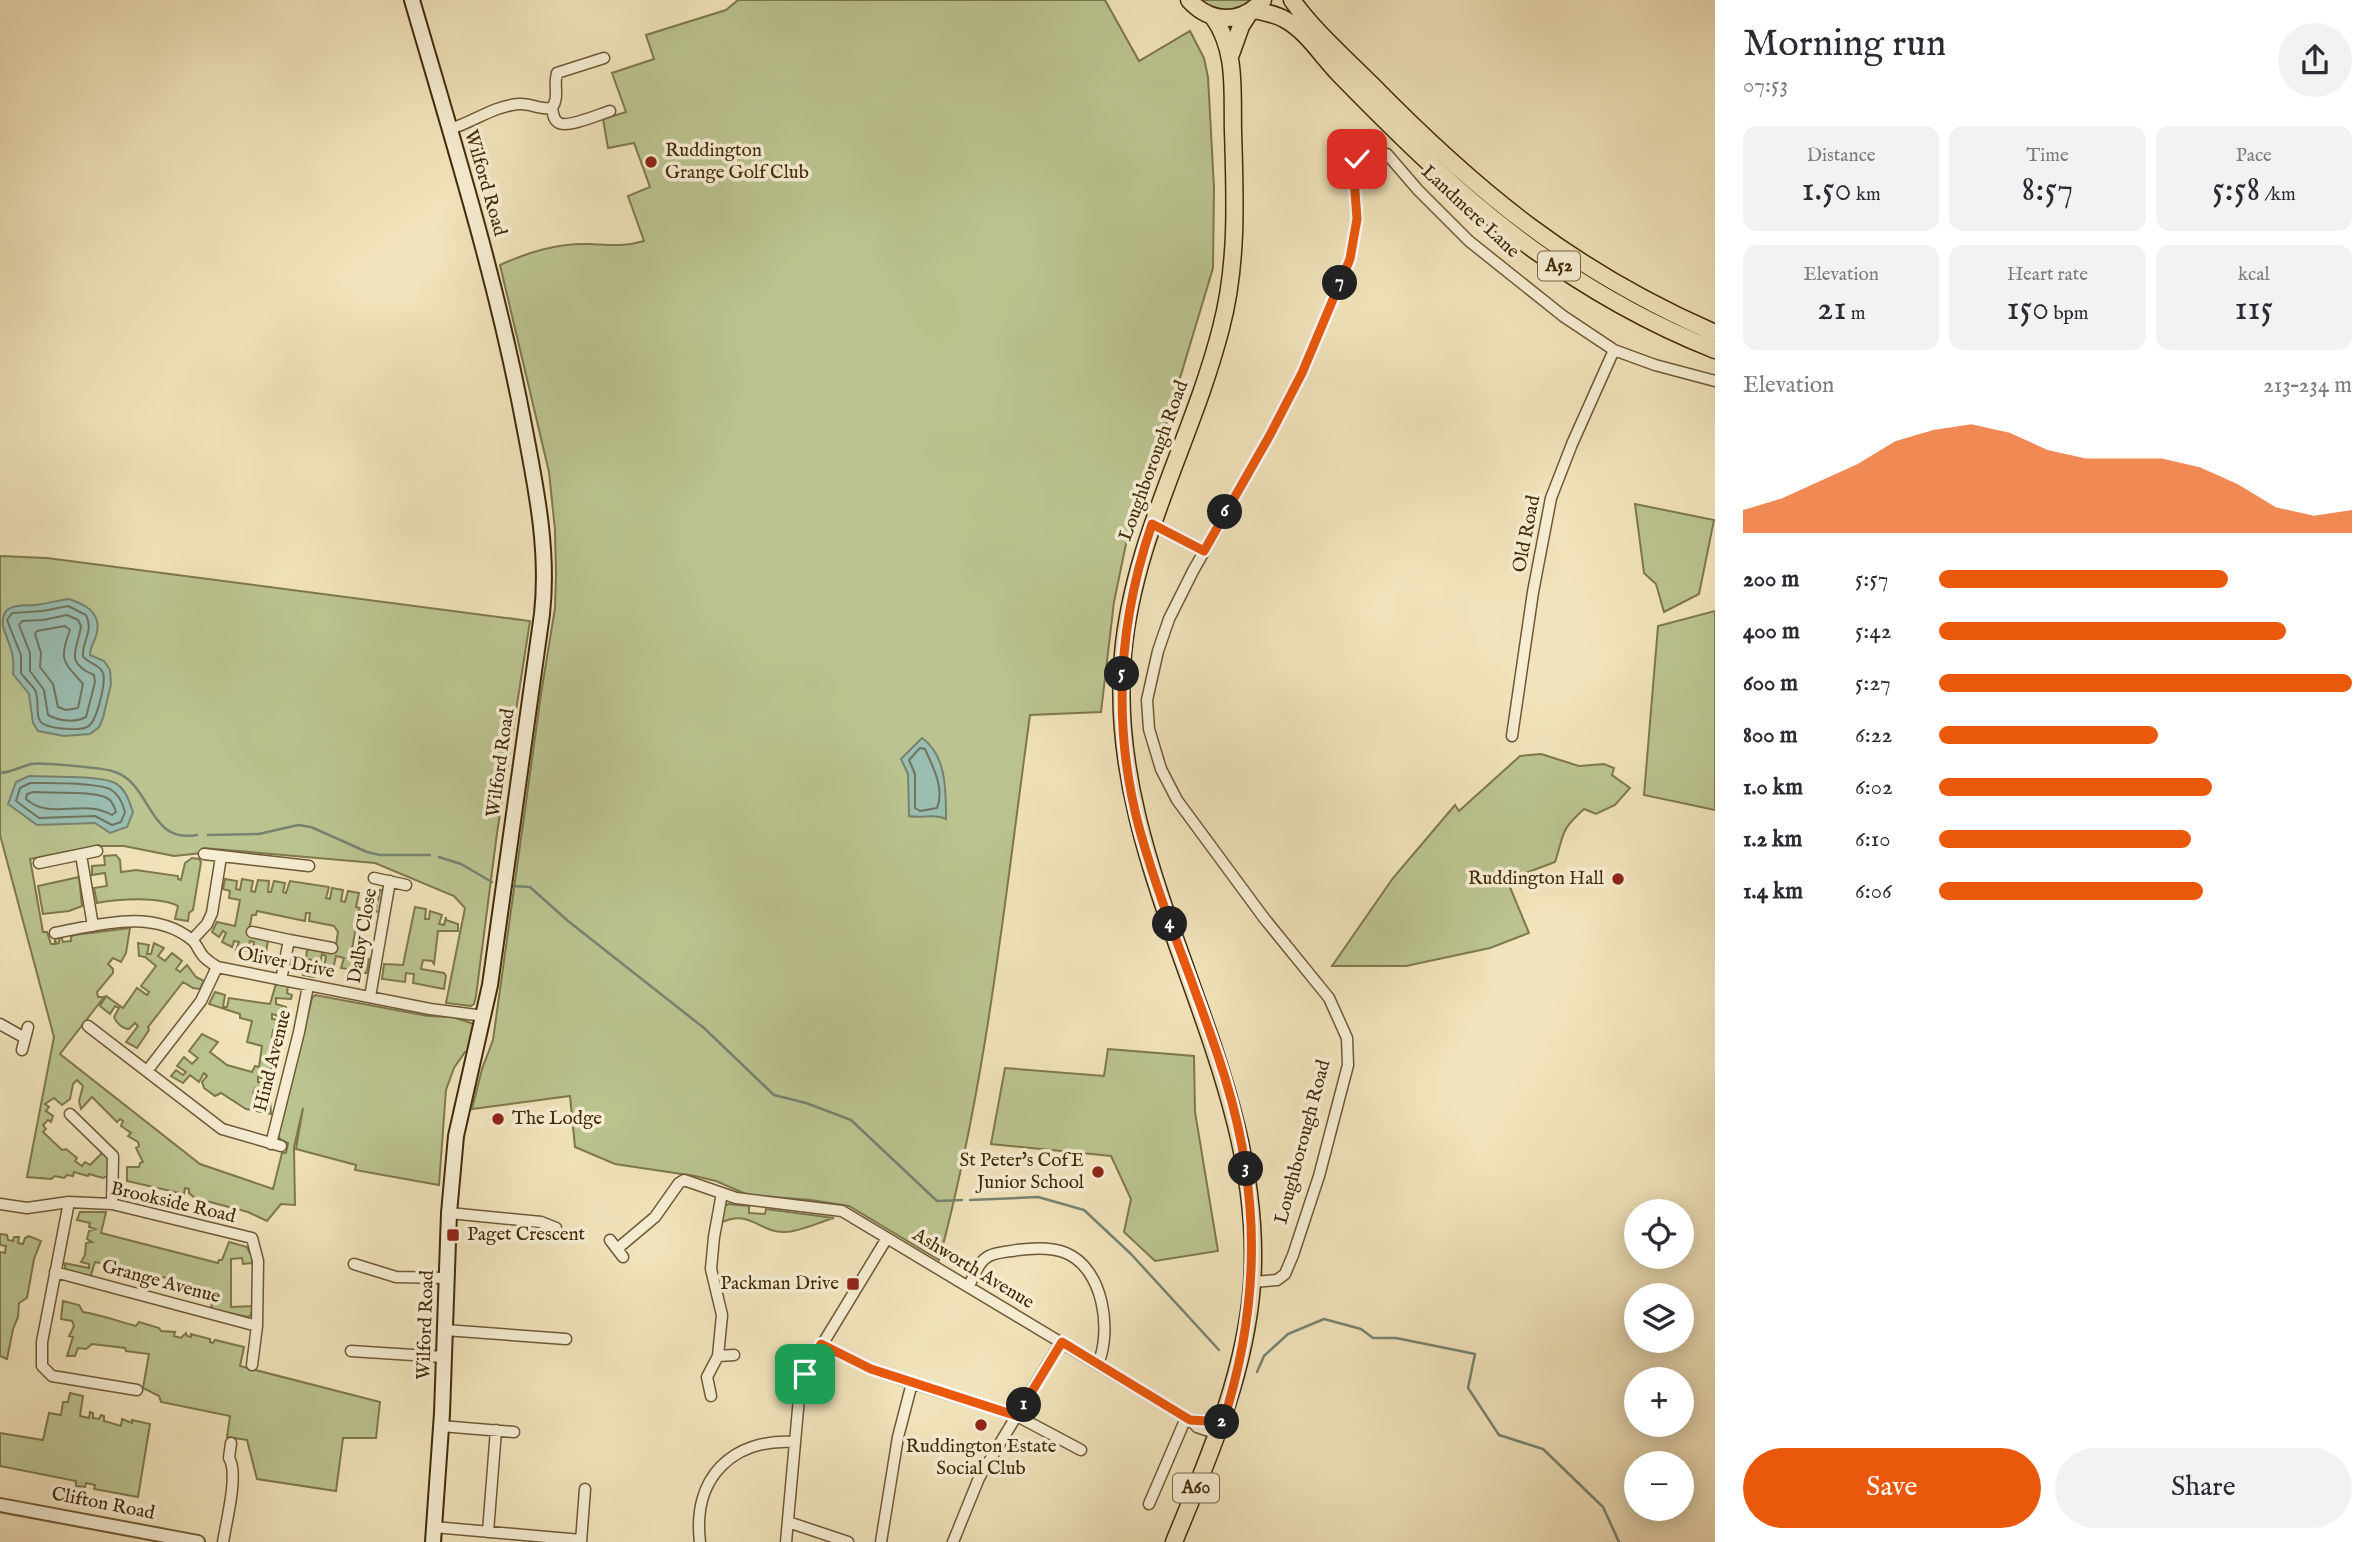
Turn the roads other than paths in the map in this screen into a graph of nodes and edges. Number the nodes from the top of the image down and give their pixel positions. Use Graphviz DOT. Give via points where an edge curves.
graph roads {
  1 [pos="412,0"];
  2 [pos="1189,0"];
  3 [pos="1292,0"];
  4 [pos="1256,7"];
  5 [pos="1213,17"];
  6 [pos="1231,57"];
  7 [pos="604,58"];
  8 [pos="552,108"];
  9 [pos="611,111"];
  10 [pos="450,129"];
  11 [pos="1346,150"];
  12 [pos="1353,164"];
  13 [pos="1715,333"];
  14 [pos="1614,350"];
  15 [pos="1715,350"];
  16 [pos="1715,381"];
  17 [pos="1152,524"];
  18 [pos="1204,551"];
  19 [pos="1512,736"];
  20 [pos="97,851"];
  21 [pos="204,854"];
  22 [pos="81,855"];
  23 [pos="222,857"];
  24 [pos="39,863"];
  25 [pos="309,866"];
  26 [pos="374,878"];
  27 [pos="390,881"];
  28 [pos="406,885"];
  29 [pos="93,926"];
  30 [pos="253,932"];
  31 [pos="55,933"];
  32 [pos="192,940"];
  33 [pos="289,940"];
  34 [pos="332,948"];
  35 [pos="217,967"];
  36 [pos="281,980"];
  37 [pos="308,986"];
  38 [pos="370,997"];
  39 [pos="484,1016"];
  40 [pos="0,1024"];
  41 [pos="88,1026"];
  42 [pos="28,1027"];
  43 [pos="25,1038"];
  44 [pos="22,1050"];
  45 [pos="147,1070"];
  46 [pos="70,1114"];
  47 [pos="722,1193"];
  48 [pos="69,1202"];
  49 [pos="0,1204"];
  50 [pos="112,1204"];
  51 [pos="449,1213"];
  52 [pos="556,1228"];
  53 [pos="887,1237"];
  54 [pos="617,1249"];
  55 [pos="354,1264"];
  56 [pos="55,1272"];
  57 [pos="446,1278"];
  58 [pos="1252,1282"];
  59 [pos="969,1286"];
  60 [pos="257,1326"];
  61 [pos="445,1331"];
  62 [pos="566,1339"];
  63 [pos="1062,1342"];
  64 [pos="821,1344"];
  65 [pos="351,1351"];
  66 [pos="734,1355"];
  67 [pos="718,1356"];
  68 [pos="444,1357"];
  69 [pos="1098,1364"];
  70 [pos="252,1365"];
  71 [pos="108,1373"];
  72 [pos="912,1383"];
  73 [pos="106,1385"];
  74 [pos="137,1390"];
  75 [pos="710,1396"];
  76 [pos="1017,1416"];
  77 [pos="1188,1419"];
  78 [pos="441,1426"];
  79 [pos="1220,1428"];
  80 [pos="496,1430"];
  81 [pos="514,1432"];
  82 [pos="795,1442"];
  83 [pos="231,1443"];
  84 [pos="1081,1450"];
  85 [pos="585,1489"];
  86 [pos="0,1504"];
  87 [pos="1149,1504"];
  88 [pos="788,1522"];
  89 [pos="488,1532"];
  90 [pos="433,1535"];
  91 [pos="581,1541"];
  92 [pos="198,1542"];
  93 [pos="223,1542"];
  94 [pos="700,1542"];
  95 [pos="786,1542"];
  96 [pos="848,1542"];
  97 [pos="881,1542"];
  98 [pos="953,1542"];
  99 [pos="1174,1542"];
  1 -- 10 [label="main road, Wilford Road"];
  2 -- 5 [label="main road"];
  3 -- 13 [label="main road, A52" via="1431,145 1515,216 1618,286"];
  4 -- 5 [label="main road, A52" via="1236,18"];
  4 -- 6 [label="main road, Loughborough Road / A60" via="1238,33"];
  4 -- 15 [label="main road, A52" via="1297,27 1420,155 1505,228 1612,299"];
  5 -- 6 [label="main road, Loughborough Road / A60" via="1225,35"];
  6 -- 17 [label="main road, Loughborough Road / A60" via="1235,203 1228,295 1210,366"];
  7 -- 8 [label="street" via="557,73"];
  8 -- 9 [label="street" via="555,120 568,124"];
  8 -- 10 [label="street" via="521,103 488,111"];
  10 -- 39 [label="main road, Wilford Road" via="515,379 545,564"];
  11 -- 12 [label="street"];
  12 -- 14 [label="street, Landmere Lane" via="1379,152 1387,154 1469,241"];
  12 -- 18 [label="street, Loughborough Road" via="1357,219 1352,250 1302,373"];
  14 -- 16 [label="street, Landmere Lane"];
  14 -- 19 [label="street, Old Road" via="1551,498"];
  17 -- 18 [label="street"];
  17 -- 58 [label="main road, Loughborough Road / A60" via="1125,633 1121,685 1125,755 1139,830 1236,1119 1250,1202"];
  18 -- 58 [label="street, Loughborough Road" via="1169,619 1158,652 1147,700 1149,730 1177,800 1329,998 1341,1019 1348,1048 1348,1065 1319,1176 1293,1255 1285,1274 1277,1280"];
  20 -- 22 [label="street"];
  21 -- 23 [label="street"];
  22 -- 24 [label="street"];
  22 -- 29 [label="street"];
  23 -- 25 [label="street"];
  23 -- 32 [label="street" via="212,913"];
  26 -- 27 [label="street"];
  27 -- 28 [label="street"];
  27 -- 38 [label="street, Dalby Close"];
  29 -- 31 [label="street, Oliver Drive"];
  29 -- 32 [label="street, Oliver Drive" via="151,922"];
  30 -- 33 [label="street"];
  32 -- 35 [label="street, Oliver Drive"];
  33 -- 34 [label="street"];
  33 -- 36 [label="street"];
  35 -- 36 [label="street, Oliver Drive"];
  35 -- 45 [label="street" via="201,1001"];
  36 -- 37 [label="street, Oliver Drive"];
  37 -- 38 [label="street, Oliver Drive"];
  37 -- 45 [label="street, Hind Avenue" via="276,1145 222,1129"];
  38 -- 39 [label="street, Oliver Drive"];
  39 -- 51 [label="main road, Wilford Road" via="457,1127"];
  40 -- 43 [label="street"];
  41 -- 45 [label="street"];
  42 -- 43 [label="street"];
  43 -- 44 [label="street"];
  46 -- 50 [label="street" via="113,1156"];
  47 -- 53 [label="street, Ashworth Avenue" via="747,1200 838,1209"];
  47 -- 54 [label="street, Ashworth Avenue" via="684,1180 654,1217"];
  47 -- 67 [label="street" via="711,1273 722,1312"];
  48 -- 49 [label="street, Brookside Road" via="27,1208"];
  48 -- 50 [label="street, Brookside Road"];
  48 -- 56 [label="street"];
  50 -- 60 [label="street, Brookside Road" via="252,1238 258,1261"];
  51 -- 52 [label="street" via="539,1222"];
  51 -- 57 [label="main road, Wilford Road"];
  53 -- 59 [label="street, Ashworth Avenue"];
  53 -- 64 [label="street"];
  55 -- 57 [label="street" via="396,1277"];
  56 -- 60 [label="street, Grange Avenue"];
  56 -- 73 [label="street" via="39,1362 52,1376"];
  57 -- 61 [label="main road, Wilford Road"];
  58 -- 79 [label="main road, Loughborough Road / A60" via="1241,1354"];
  59 -- 63 [label="street, Ashworth Avenue"];
  59 -- 69 [label="street" via="984,1260 992,1256 1037,1249 1072,1256 1088,1273 1101,1298 1105,1334"];
  60 -- 70 [label="street, Brookside Road"];
  61 -- 62 [label="street"];
  61 -- 68 [label="main road, Wilford Road"];
  63 -- 69 [label="street, Ashworth Avenue"];
  63 -- 76 [label="street"];
  64 -- 72 [label="street"];
  64 -- 82 [label="street" via="801,1385"];
  65 -- 68 [label="street"];
  66 -- 67 [label="street"];
  67 -- 75 [label="street" via="707,1377"];
  68 -- 78 [label="main road, Wilford Road"];
  69 -- 77 [label="street, Ashworth Avenue"];
  71 -- 73 [label="street"];
  72 -- 76 [label="street"];
  72 -- 97 [label="street"];
  73 -- 74 [label="street"];
  76 -- 84 [label="street"];
  76 -- 98 [label="street" via="979,1478"];
  77 -- 79 [label="street, Ashworth Avenue" via="1197,1427"];
  77 -- 87 [label="street"];
  78 -- 80 [label="street"];
  78 -- 90 [label="main road, Wilford Road"];
  79 -- 99 [label="main road, Loughborough Road / A60"];
  80 -- 81 [label="street"];
  80 -- 89 [label="street"];
  82 -- 88 [label="street"];
  82 -- 94 [label="street" via="754,1445 723,1464 702,1499"];
  83 -- 93 [label="street" via="225,1457 233,1464 233,1476"];
  85 -- 91 [label="street"];
  86 -- 92 [label="street, Clifton Road"];
  88 -- 95 [label="street"];
  88 -- 96 [label="street"];
  89 -- 90 [label="street"];
  89 -- 91 [label="street"];
}
